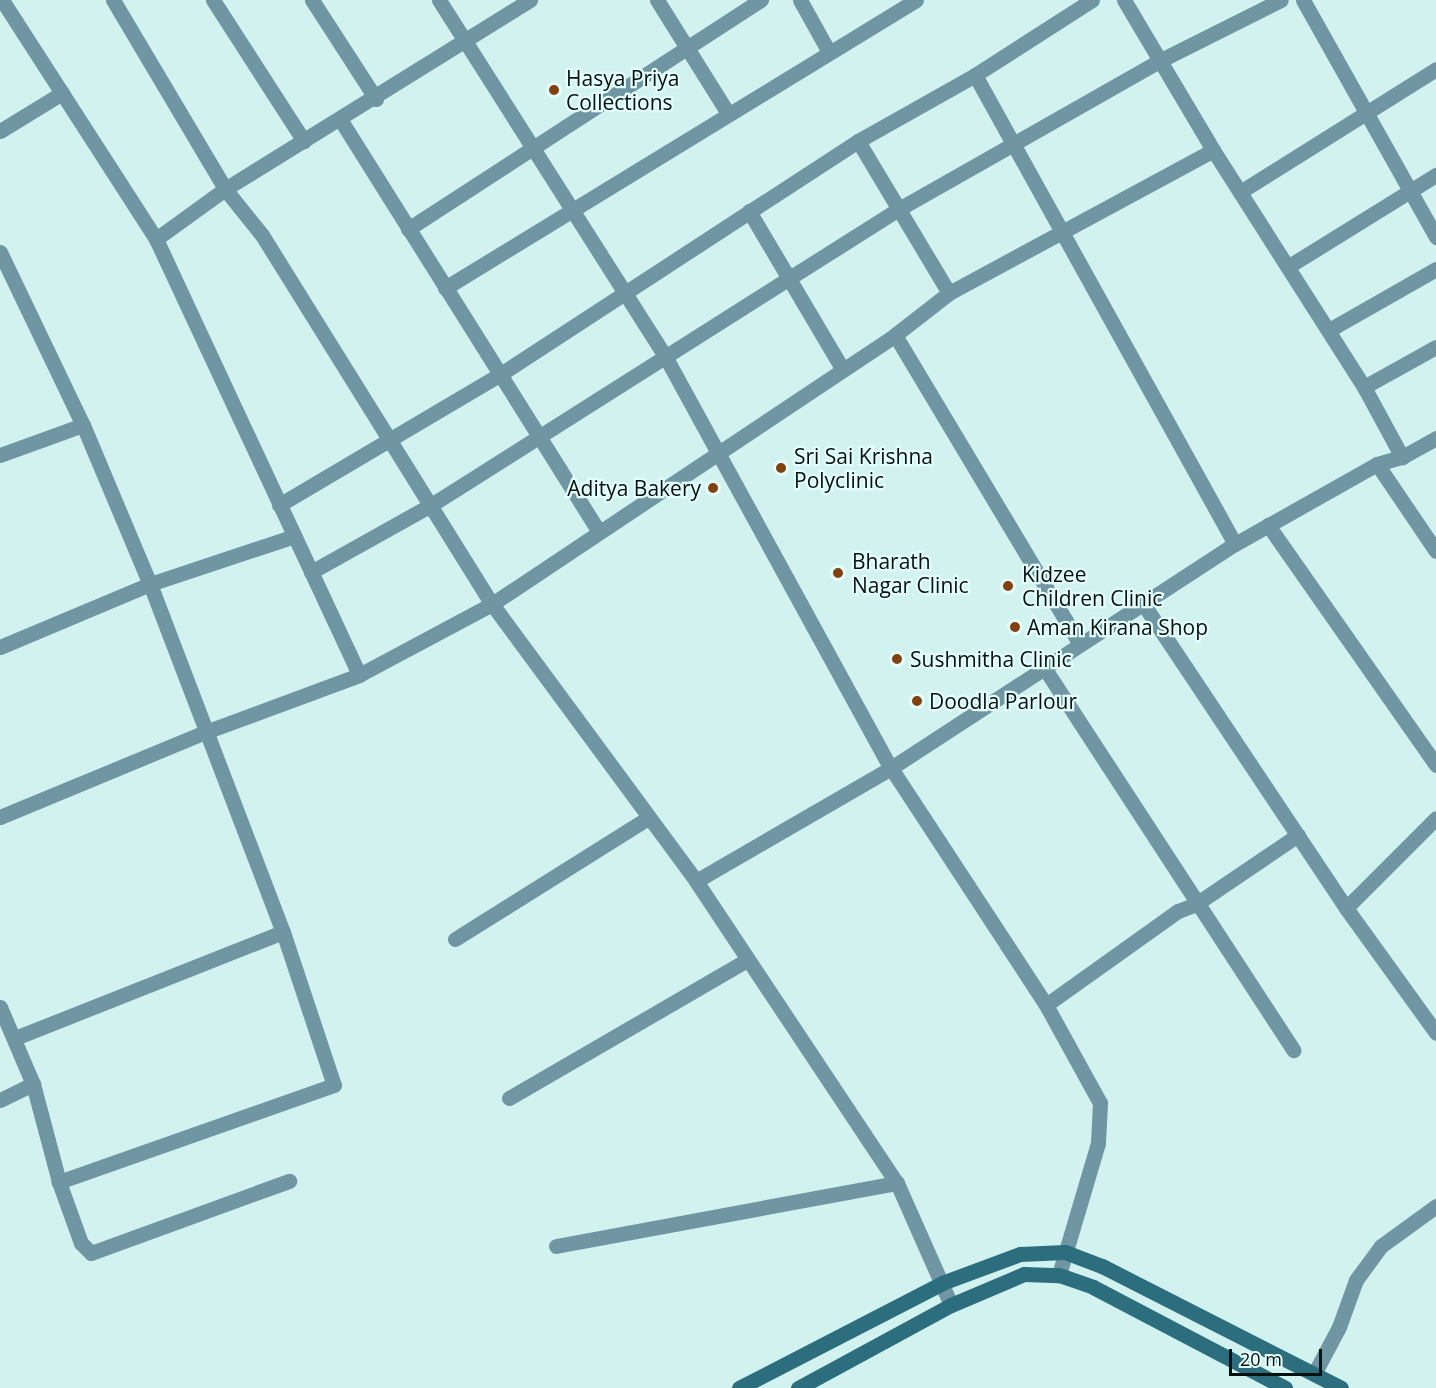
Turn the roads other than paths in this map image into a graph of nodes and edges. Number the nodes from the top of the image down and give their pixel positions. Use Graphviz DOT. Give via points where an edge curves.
graph roads {
  1 [pos="2,0"];
  2 [pos="113,0"];
  3 [pos="213,0"];
  4 [pos="312,0"];
  5 [pos="439,0"];
  6 [pos="530,0"];
  7 [pos="657,0"];
  8 [pos="761,0"];
  9 [pos="800,0"];
  10 [pos="916,0"];
  11 [pos="1092,0"];
  12 [pos="1124,0"];
  13 [pos="1281,0"];
  14 [pos="1303,0"];
  15 [pos="464,42"];
  16 [pos="687,49"];
  17 [pos="829,52"];
  18 [pos="1159,61"];
  19 [pos="1436,69"];
  20 [pos="975,75"];
  21 [pos="62,93"];
  22 [pos="376,99"];
  23 [pos="1365,111"];
  24 [pos="728,113"];
  25 [pos="340,119"];
  26 [pos="0,130"];
  27 [pos="304,141"];
  28 [pos="858,141"];
  29 [pos="1015,142"];
  30 [pos="533,147"];
  31 [pos="1213,150"];
  32 [pos="1436,175"];
  33 [pos="225,189"];
  34 [pos="1410,190"];
  35 [pos="1240,192"];
  36 [pos="574,209"];
  37 [pos="897,210"];
  38 [pos="749,211"];
  39 [pos="408,229"];
  40 [pos="1064,232"];
  41 [pos="1436,237"];
  42 [pos="156,239"];
  43 [pos="0,252"];
  44 [pos="1289,266"];
  45 [pos="1436,269"];
  46 [pos="788,278"];
  47 [pos="445,288"];
  48 [pos="625,291"];
  49 [pos="949,293"];
  50 [pos="1329,330"];
  51 [pos="895,334"];
  52 [pos="1436,347"];
  53 [pos="665,356"];
  54 [pos="842,368"];
  55 [pos="499,375"];
  56 [pos="1364,387"];
  57 [pos="83,425"];
  58 [pos="1436,438"];
  59 [pos="392,439"];
  60 [pos="537,439"];
  61 [pos="718,454"];
  62 [pos="0,455"];
  63 [pos="1402,457"];
  64 [pos="1377,464"];
  65 [pos="279,505"];
  66 [pos="431,505"];
  67 [pos="1268,525"];
  68 [pos="598,531"];
  69 [pos="294,536"];
  70 [pos="1235,544"];
  71 [pos="1436,550"];
  72 [pos="311,572"];
  73 [pos="150,584"];
  74 [pos="492,604"];
  75 [pos="1144,605"];
  76 [pos="1079,643"];
  77 [pos="0,647"];
  78 [pos="1045,669"];
  79 [pos="359,675"];
  80 [pos="208,730"];
  81 [pos="1436,765"];
  82 [pos="891,768"];
  83 [pos="0,817"];
  84 [pos="648,818"];
  85 [pos="1436,818"];
  86 [pos="1298,835"];
  87 [pos="696,881"];
  88 [pos="1196,904"];
  89 [pos="1346,908"];
  90 [pos="283,932"];
  91 [pos="455,939"];
  92 [pos="747,960"];
  93 [pos="1046,1005"];
  94 [pos="0,1008"];
  95 [pos="1436,1033"];
  96 [pos="15,1038"];
  97 [pos="1293,1050"];
  98 [pos="33,1084"];
  99 [pos="508,1098"];
  100 [pos="0,1100"];
  101 [pos="290,1181"];
  102 [pos="59,1182"];
  103 [pos="897,1183"];
  104 [pos="1436,1206"];
  105 [pos="556,1246"];
  106 [pos="1065,1252"];
  107 [pos="1059,1275"];
  108 [pos="942,1283"];
  109 [pos="951,1305"];
  110 [pos="1314,1374"];
  111 [pos="739,1388"];
  112 [pos="798,1388"];
  113 [pos="1285,1388"];
  114 [pos="1341,1388"];
  1 -- 21 [label="street"];
  2 -- 33 [label="street"];
  3 -- 27 [label="street"];
  4 -- 22 [label="street"];
  5 -- 15 [label="street"];
  6 -- 15 [label="street"];
  7 -- 16 [label="street"];
  8 -- 16 [label="street"];
  9 -- 17 [label="street"];
  10 -- 17 [label="street"];
  11 -- 20 [label="street"];
  12 -- 18 [label="street"];
  13 -- 18 [label="street"];
  14 -- 23 [label="street"];
  15 -- 22 [label="street"];
  15 -- 30 [label="street"];
  16 -- 24 [label="street"];
  16 -- 30 [label="street"];
  17 -- 24 [label="street"];
  18 -- 29 [label="street"];
  18 -- 31 [label="street"];
  19 -- 23 [label="street"];
  20 -- 28 [label="street"];
  20 -- 29 [label="street"];
  21 -- 26 [label="street"];
  21 -- 42 [label="street"];
  22 -- 25 [label="street"];
  23 -- 34 [label="street"];
  23 -- 35 [label="street"];
  24 -- 36 [label="street"];
  25 -- 27 [label="street"];
  25 -- 39 [label="street"];
  27 -- 33 [label="street"];
  28 -- 37 [label="street"];
  28 -- 38 [label="street"];
  29 -- 37 [label="street"];
  29 -- 40 [label="street"];
  30 -- 36 [label="street"];
  30 -- 39 [label="street"];
  31 -- 35 [label="street"];
  31 -- 40 [label="street"];
  32 -- 34 [label="street"];
  33 -- 42 [label="street"];
  33 -- 59 [label="street" via="262,236"];
  34 -- 41 [label="street"];
  34 -- 44 [label="street"];
  35 -- 44 [label="street"];
  36 -- 47 [label="street"];
  36 -- 48 [label="street"];
  37 -- 46 [label="street"];
  37 -- 49 [label="street"];
  38 -- 46 [label="street"];
  38 -- 48 [label="street"];
  39 -- 47 [label="street"];
  40 -- 49 [label="street"];
  40 -- 70 [label="street"];
  42 -- 65 [label="street"];
  43 -- 57 [label="street"];
  44 -- 50 [label="street"];
  45 -- 50 [label="street"];
  46 -- 53 [label="street"];
  46 -- 54 [label="street"];
  47 -- 55 [label="street"];
  48 -- 53 [label="street"];
  48 -- 55 [label="street"];
  49 -- 51 [label="street"];
  50 -- 56 [label="street"];
  51 -- 54 [label="street"];
  51 -- 76 [label="street"];
  52 -- 56 [label="street"];
  53 -- 60 [label="street"];
  53 -- 61 [label="street"];
  54 -- 61 [label="street"];
  55 -- 59 [label="street"];
  55 -- 60 [label="street"];
  56 -- 63 [label="street"];
  57 -- 62 [label="street"];
  57 -- 73 [label="street"];
  58 -- 63 [label="street"];
  59 -- 65 [label="street"];
  59 -- 66 [label="street"];
  60 -- 66 [label="street"];
  60 -- 68 [label="street"];
  61 -- 68 [label="street"];
  61 -- 82 [label="street"];
  63 -- 64 [label="street"];
  64 -- 67 [label="street"];
  64 -- 71 [label="street"];
  65 -- 69 [label="street"];
  66 -- 72 [label="street"];
  66 -- 74 [label="street"];
  67 -- 70 [label="street"];
  67 -- 81 [label="street"];
  68 -- 74 [label="street"];
  69 -- 72 [label="street"];
  69 -- 73 [label="street"];
  70 -- 75 [label="street"];
  72 -- 79 [label="street"];
  73 -- 77 [label="street"];
  73 -- 80 [label="street"];
  74 -- 79 [label="street"];
  74 -- 84 [label="street"];
  75 -- 76 [label="street"];
  75 -- 86 [label="street"];
  76 -- 78 [label="street"];
  78 -- 82 [label="street"];
  78 -- 88 [label="street"];
  79 -- 80 [label="street"];
  80 -- 83 [label="street"];
  80 -- 90 [label="street"];
  82 -- 87 [label="street"];
  82 -- 93 [label="street"];
  84 -- 87 [label="street"];
  84 -- 91 [label="street"];
  85 -- 89 [label="street"];
  86 -- 88 [label="street"];
  86 -- 89 [label="street"];
  87 -- 92 [label="street"];
  88 -- 93 [label="street" via="1178,911"];
  88 -- 97 [label="street"];
  89 -- 95 [label="street"];
  90 -- 96 [label="street"];
  90 -- 102 [label="street" via="334,1085"];
  92 -- 99 [label="street"];
  92 -- 103 [label="street"];
  93 -- 106 [label="street" via="1100,1103 1098,1143"];
  94 -- 96 [label="street"];
  96 -- 98 [label="street"];
  98 -- 100 [label="street"];
  98 -- 102 [label="street"];
  101 -- 102 [label="street" via="91,1254 81,1243"];
  103 -- 105 [label="street"];
  103 -- 108 [label="street"];
  104 -- 110 [label="street" via="1381,1246 1356,1280 1339,1327"];
  106 -- 107 [label="street"];
  106 -- 108 [label="street" via="1020,1254"];
  106 -- 110 [label="street" via="1102,1266"];
  107 -- 109 [label="street" via="1024,1274"];
  107 -- 113 [label="street" via="1093,1287"];
  108 -- 109 [label="street"];
  108 -- 111 [label="street"];
  109 -- 112 [label="street"];
  110 -- 114 [label="street"];
}
